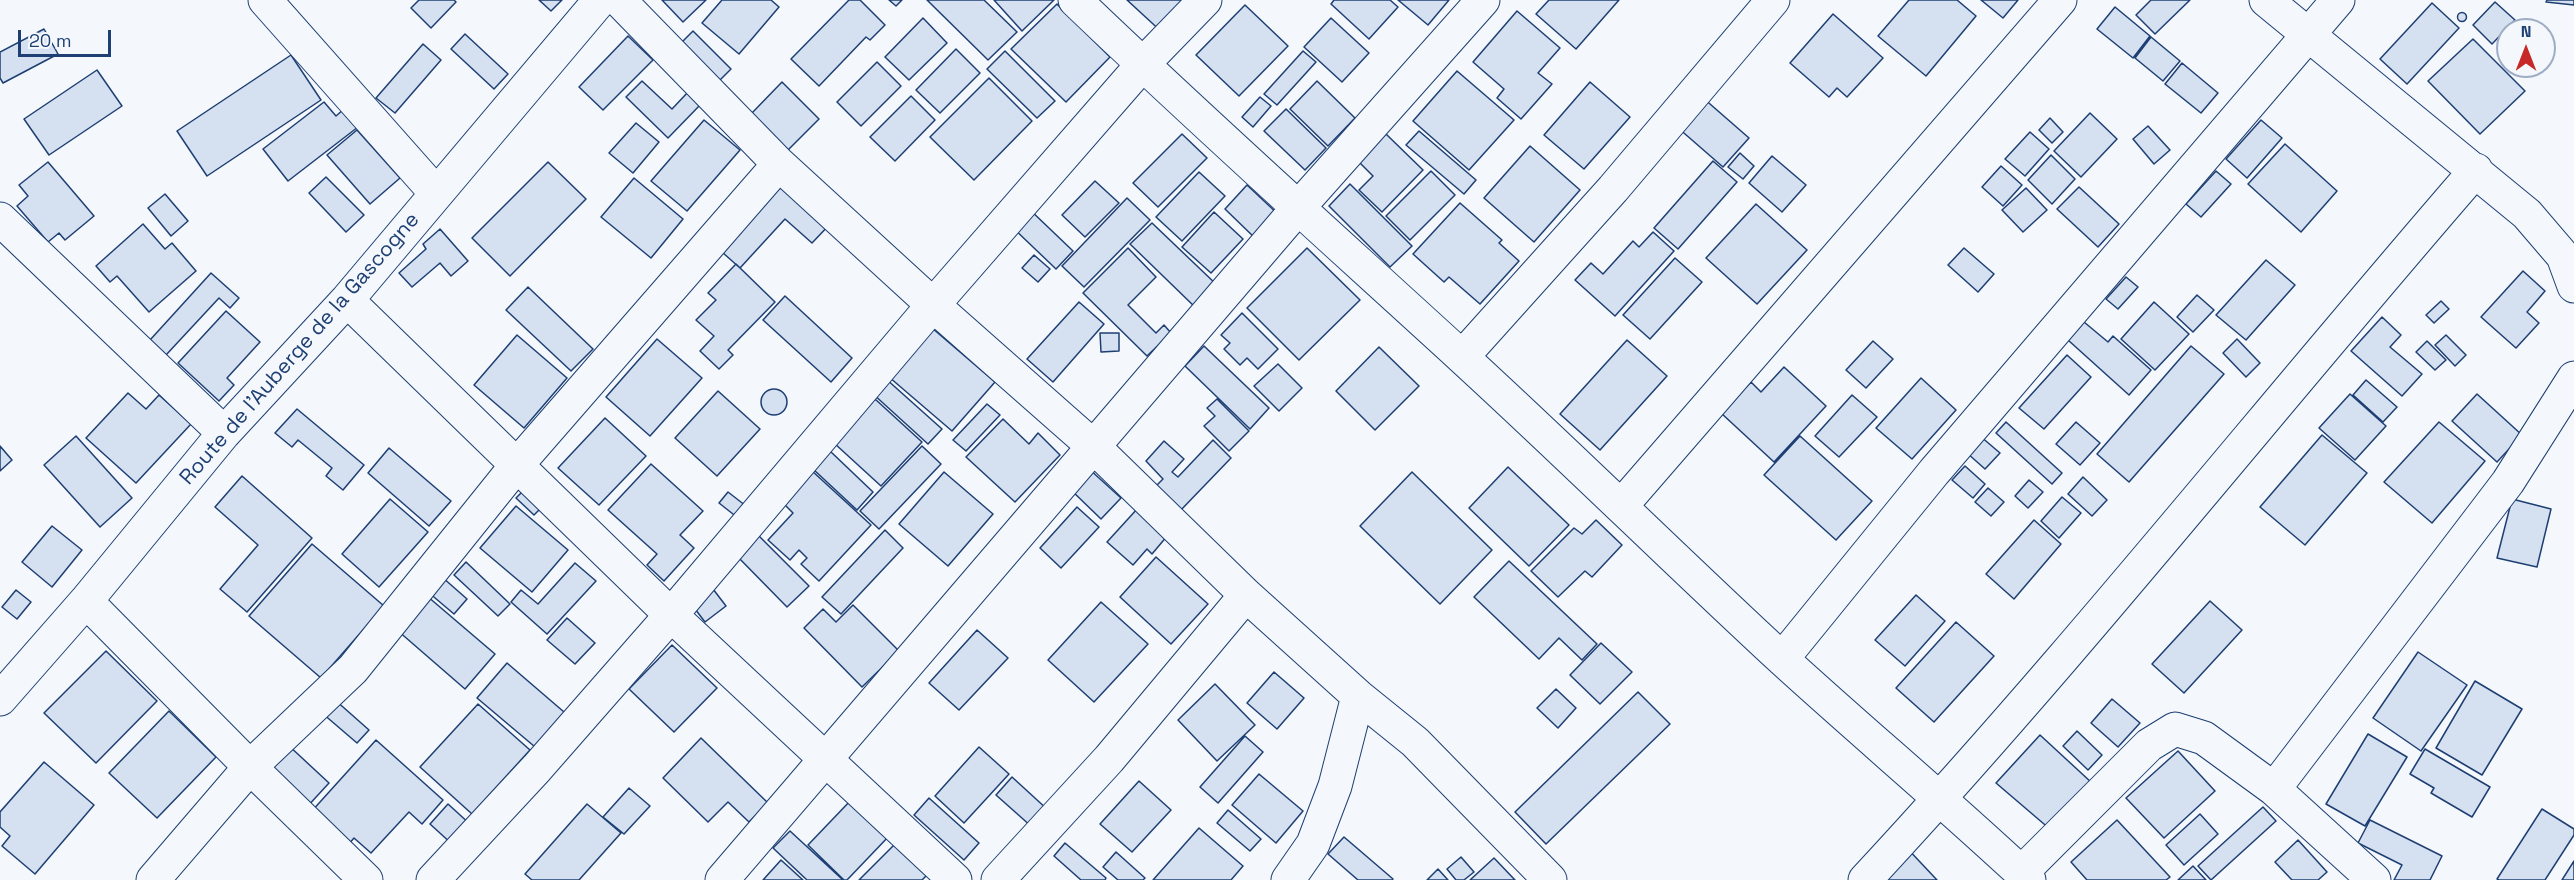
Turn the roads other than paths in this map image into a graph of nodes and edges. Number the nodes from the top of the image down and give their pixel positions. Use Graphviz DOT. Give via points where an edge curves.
graph roads {
  1 [pos="600,0"];
  2 [pos="619,0"];
  3 [pos="1075,0"];
  4 [pos="1205,0"];
  5 [pos="1483,0"];
  6 [pos="1773,0"];
  7 [pos="2060,0"];
  8 [pos="2266,0"];
  9 [pos="2338,0"];
  10 [pos="279,5"];
  11 [pos="2308,35"];
  12 [pos="1142,65"];
  13 [pos="779,164"];
  14 [pos="2476,170"];
  15 [pos="436,193"];
  16 [pos="1297,209"];
  17 [pos="0,219"];
  18 [pos="2574,286"];
  19 [pos="347,300"];
  20 [pos="933,305"];
  21 [pos="1462,357"];
  22 [pos="2574,378"];
  23 [pos="224,433"];
  24 [pos="1094,447"];
  25 [pos="516,466"];
  26 [pos="1622,506"];
  27 [pos="1246,594"];
  28 [pos="86,601"];
  29 [pos="671,615"];
  30 [pos="1782,659"];
  31 [pos="1358,696"];
  32 [pos="0,699"];
  33 [pos="825,760"];
  34 [pos="250,767"];
  35 [pos="2274,789"];
  36 [pos="1941,798"];
  37 [pos="2025,877"];
  38 [pos="153,880"];
  39 [pos="366,880"];
  40 [pos="433,880"];
  41 [pos="722,880"];
  42 [pos="955,880"];
  43 [pos="998,880"];
  44 [pos="1288,880"];
  45 [pos="1550,880"];
  46 [pos="1865,880"];
  47 [pos="2374,880"];
  1 -- 15 [label="street, Route de l'Auberge de la Gascogne"];
  2 -- 13 [label="street"];
  3 -- 12 [label="street"];
  4 -- 12 [label="street"];
  5 -- 16 [label="street"];
  6 -- 21 [label="street" via="1613,189"];
  7 -- 26 [label="street"];
  8 -- 11 [label="street"];
  9 -- 11 [label="street"];
  10 -- 15 [label="street"];
  11 -- 14 [label="street"];
  11 -- 30 [label="street" via="1934,472"];
  12 -- 16 [label="street"];
  12 -- 20 [label="street"];
  13 -- 20 [label="street"];
  13 -- 25 [label="street"];
  14 -- 18 [label="street" via="2527,214 2563,256"];
  14 -- 36 [label="street"];
  15 -- 19 [label="street, Route de l'Auberge de la Gascogne"];
  16 -- 21 [label="street"];
  16 -- 24 [label="street"];
  17 -- 23 [label="street"];
  19 -- 23 [label="street, Route de l'Auberge de la Gascogne"];
  19 -- 25 [label="street"];
  20 -- 24 [label="street"];
  20 -- 29 [label="street"];
  21 -- 26 [label="street"];
  22 -- 35 [label="street" via="2508,482"];
  23 -- 28 [label="street, Route de l'Auberge de la Gascogne"];
  24 -- 27 [label="street"];
  24 -- 33 [label="street"];
  25 -- 29 [label="street"];
  25 -- 34 [label="street" via="353,669"];
  26 -- 30 [label="street"];
  27 -- 31 [label="street"];
  27 -- 43 [label="street" via="1109,759"];
  28 -- 32 [label="street, Route de l'Auberge de la Gascogne"];
  28 -- 34 [label="street"];
  29 -- 33 [label="street"];
  29 -- 40 [label="street"];
  30 -- 36 [label="street"];
  31 -- 44 [label="street" via="1335,786 1317,834"];
  31 -- 45 [label="street" via="1415,742"];
  33 -- 41 [label="street"];
  33 -- 42 [label="street"];
  34 -- 38 [label="street"];
  34 -- 39 [label="street"];
  35 -- 37 [label="street" via="2204,738 2175,729 2149,745"];
  35 -- 47 [label="street"];
  36 -- 37 [label="street"];
  36 -- 46 [label="street"];
}
